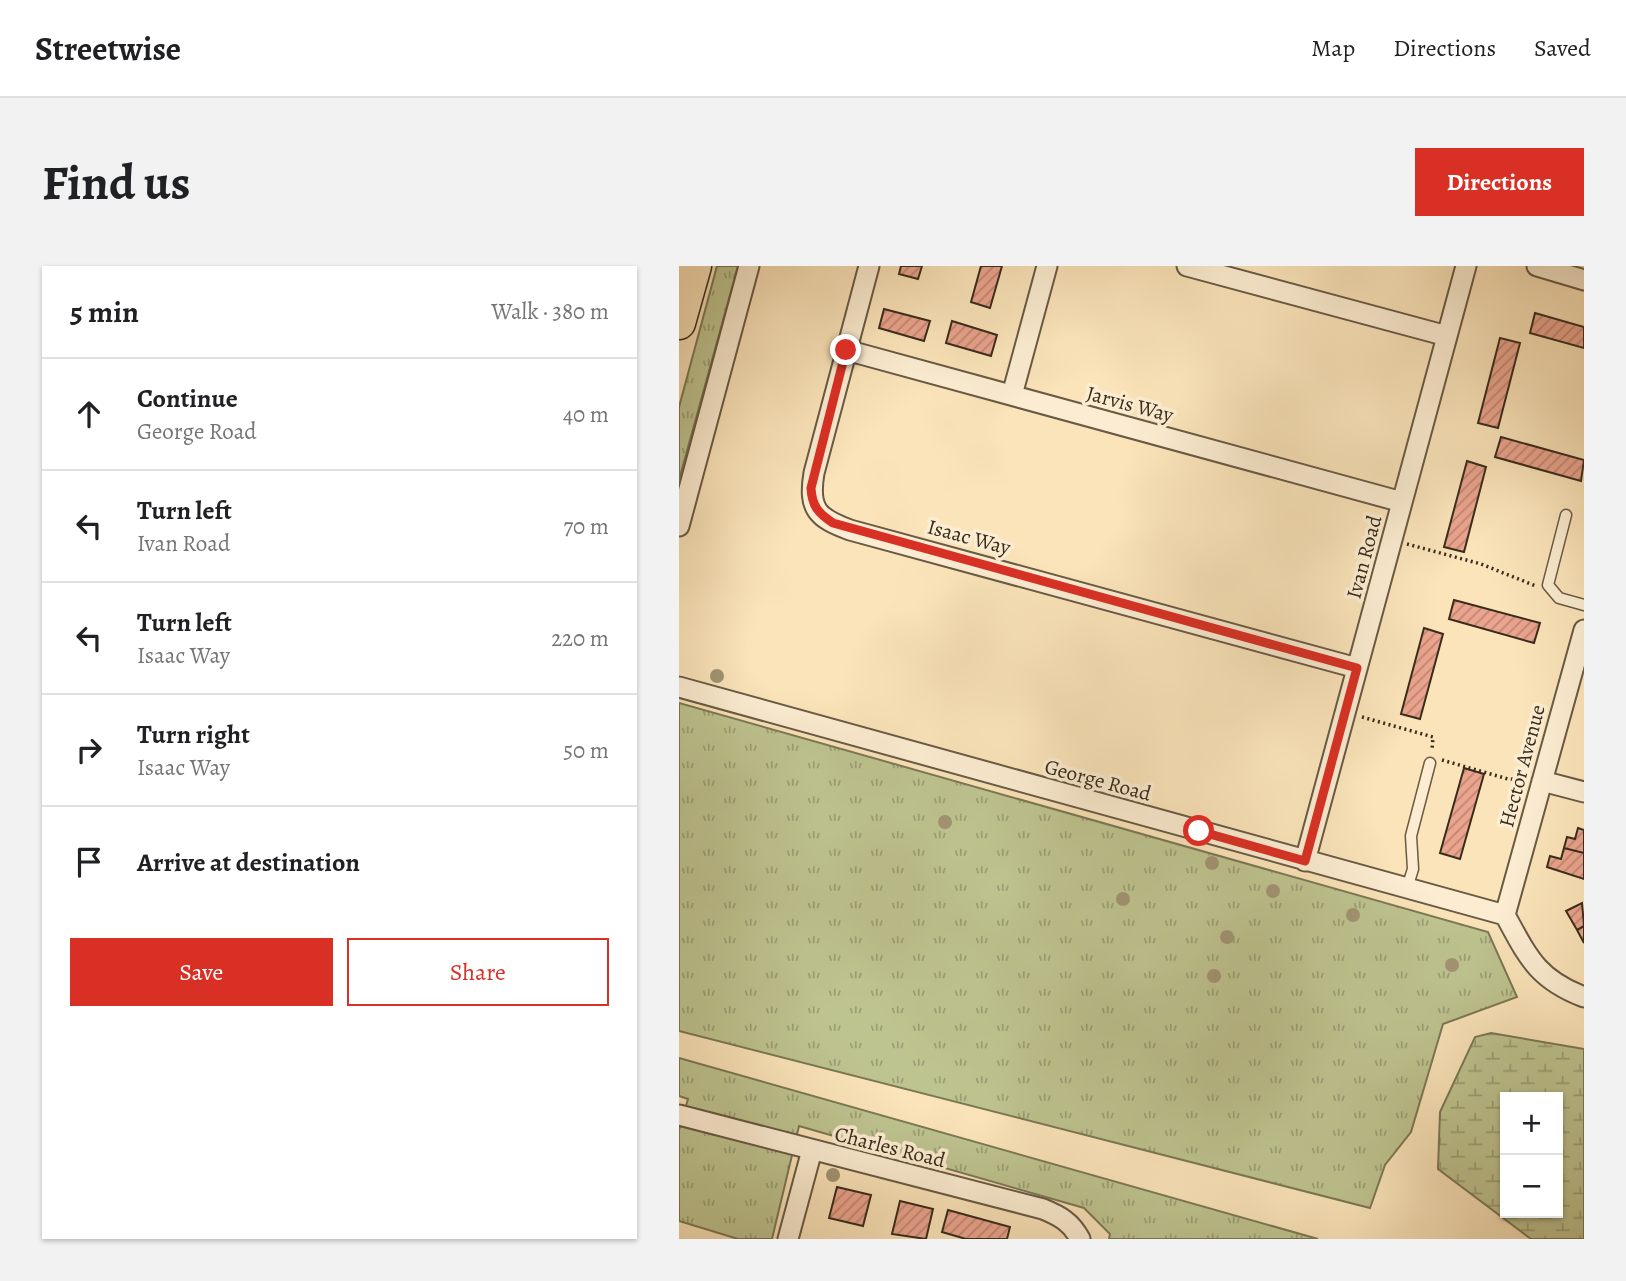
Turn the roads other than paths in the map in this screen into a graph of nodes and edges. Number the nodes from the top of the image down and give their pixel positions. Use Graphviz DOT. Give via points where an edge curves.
graph roads {
  1 [pos="695,266"];
  2 [pos="749,266"];
  3 [pos="869,266"];
  4 [pos="1047,266"];
  5 [pos="1187,266"];
  6 [pos="1466,266"];
  7 [pos="1537,266"];
  8 [pos="1584,280"];
  9 [pos="679,323"];
  10 [pos="1447,335"];
  11 [pos="846,350"];
  12 [pos="1012,395"];
  13 [pos="1402,502"];
  14 [pos="1566,515"];
  15 [pos="679,526"];
  16 [pos="1584,605"];
  17 [pos="1584,629"];
  18 [pos="1357,668"];
  19 [pos="679,687"];
  20 [pos="1430,764"];
  21 [pos="1542,781"];
  22 [pos="1584,792"];
  23 [pos="1305,861"];
  24 [pos="1407,888"];
  25 [pos="1505,915"];
  26 [pos="1584,997"];
  27 [pos="679,1115"];
  28 [pos="812,1150"];
  29 [pos="788,1239"];
  30 [pos="1080,1239"];
  1 -- 9 [label="main road"];
  2 -- 15 [label="street"];
  3 -- 11 [label="street, Isaac Way"];
  4 -- 12 [label="street"];
  5 -- 10 [label="street"];
  6 -- 10 [label="street, Ivan Road"];
  7 -- 8 [label="street"];
  10 -- 13 [label="street, Ivan Road"];
  11 -- 12 [label="street, Jarvis Way"];
  11 -- 18 [label="street, Isaac Way" via="811,488 812,503 826,519 850,530"];
  12 -- 13 [label="street, Jarvis Way"];
  13 -- 18 [label="street, Ivan Road"];
  14 -- 16 [label="lane" via="1548,577 1551,592"];
  17 -- 21 [label="street, Hector Avenue"];
  18 -- 23 [label="street, Ivan Road"];
  19 -- 23 [label="street, George Road"];
  20 -- 24 [label="lane" via="1411,836 1413,869"];
  21 -- 22 [label="street"];
  21 -- 25 [label="street, Hector Avenue"];
  23 -- 24 [label="street, George Road"];
  24 -- 25 [label="street, George Road"];
  25 -- 26 [label="street" via="1541,974"];
  27 -- 28 [label="street, Charles Road"];
  28 -- 29 [label="street"];
  28 -- 30 [label="street, Charles Road" via="1043,1209 1063,1217"];
}
